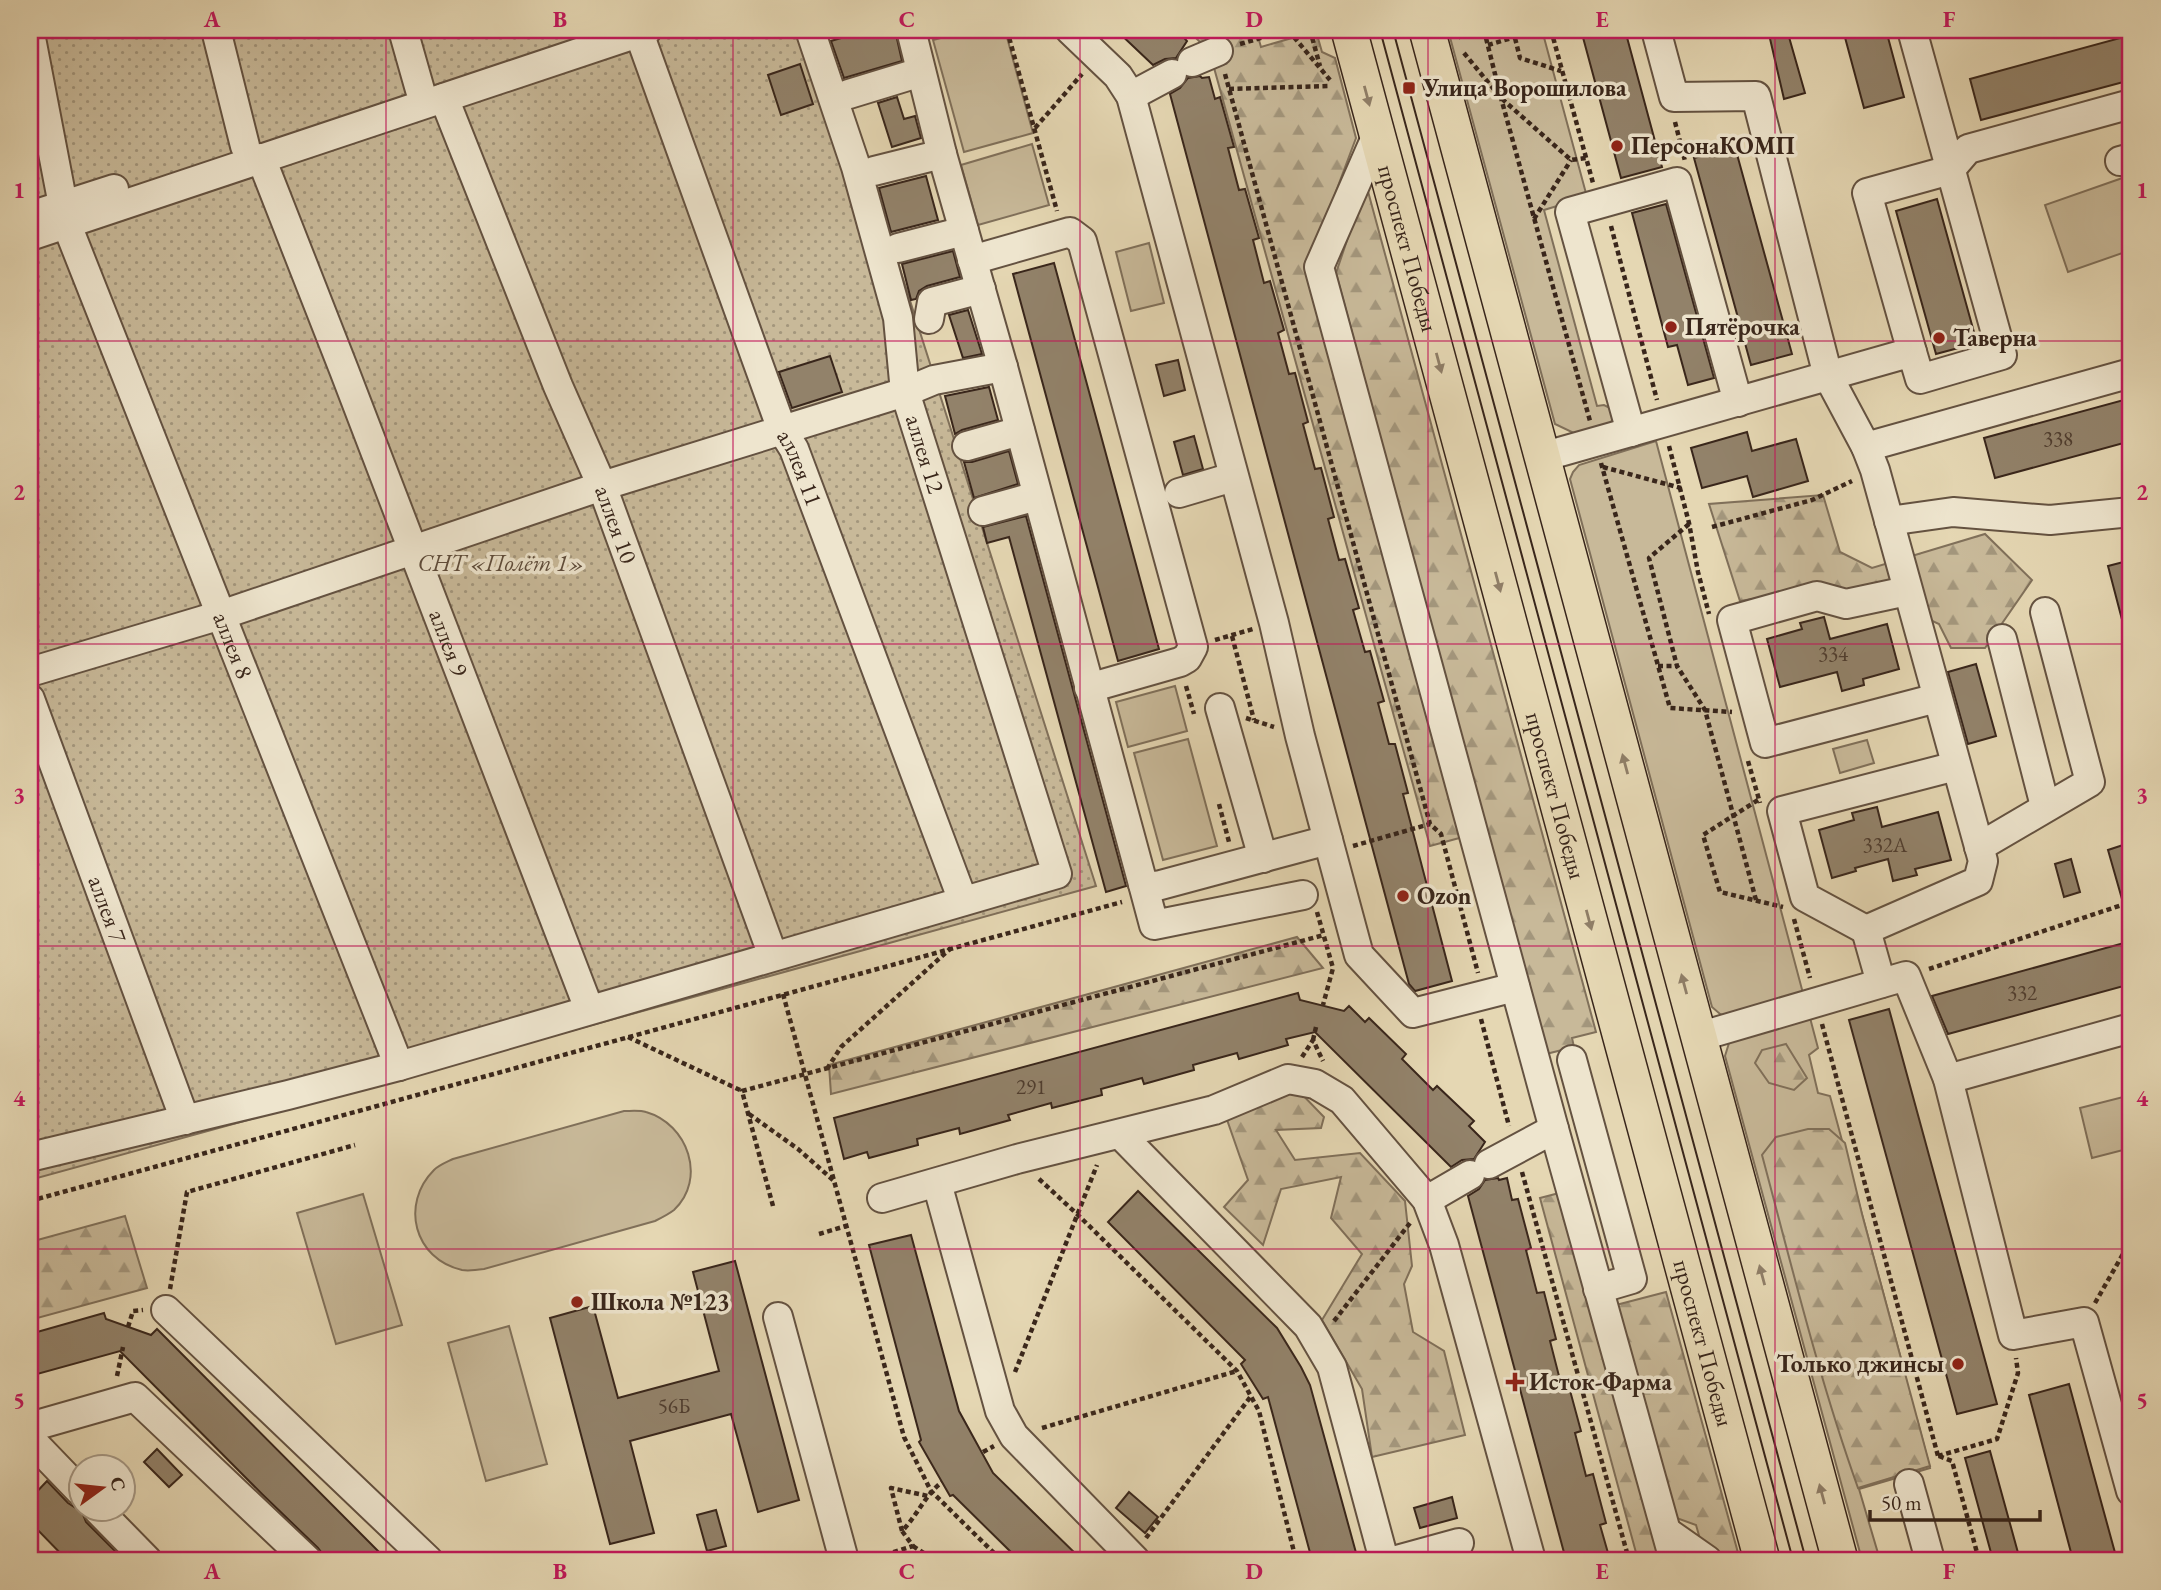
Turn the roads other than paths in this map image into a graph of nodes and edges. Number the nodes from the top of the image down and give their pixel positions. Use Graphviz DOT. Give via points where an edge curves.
graph roads {
  1 [pos="216,30"];
  2 [pos="403,30"];
  3 [pos="589,30"];
  4 [pos="810,30"];
  5 [pos="911,30"];
  6 [pos="1070,30"];
  7 [pos="1349,30"];
  8 [pos="1427,30"];
  9 [pos="1656,30"];
  10 [pos="1912,30"];
  11 [pos="643,31"];
  12 [pos="30,33"];
  13 [pos="1218,51"];
  14 [pos="921,72"];
  15 [pos="432,94"];
  16 [pos="849,94"];
  17 [pos="1131,96"];
  18 [pos="2131,104"];
  19 [pos="1377,135"];
  20 [pos="253,152"];
  21 [pos="942,153"];
  22 [pos="1950,170"];
  23 [pos="874,171"];
  24 [pos="65,215"];
  25 [pos="30,216"];
  26 [pos="964,231"];
  27 [pos="30,236"];
  28 [pos="898,248"];
  29 [pos="972,260"];
  30 [pos="981,289"];
  31 [pos="929,319"];
  32 [pos="1912,352"];
  33 [pos="1003,367"];
  34 [pos="2131,373"];
  35 [pos="1828,376"];
  36 [pos="905,392"];
  37 [pos="1738,402"];
  38 [pos="782,430"];
  39 [pos="1020,431"];
  40 [pos="1631,432"];
  41 [pos="967,446"];
  42 [pos="1542,457"];
  43 [pos="1870,458"];
  44 [pos="1233,477"];
  45 [pos="602,486"];
  46 [pos="1179,493"];
  47 [pos="1038,496"];
  48 [pos="983,511"];
  49 [pos="2131,512"];
  50 [pos="1889,521"];
  51 [pos="414,550"];
  52 [pos="1907,592"];
  53 [pos="2045,612"];
  54 [pos="221,615"];
  55 [pos="2002,639"];
  56 [pos="30,672"];
  57 [pos="1089,688"];
  58 [pos="1937,698"];
  59 [pos="30,699"];
  60 [pos="1220,708"];
  61 [pos="1956,766"];
  62 [pos="2045,806"];
  63 [pos="1328,841"];
  64 [pos="1979,847"];
  65 [pos="1263,858"];
  66 [pos="1145,889"];
  67 [pos="1303,895"];
  68 [pos="963,901"];
  69 [pos="1866,930"];
  70 [pos="773,956"];
  71 [pos="1894,979"];
  72 [pos="1515,987"];
  73 [pos="589,1009"];
  74 [pos="2131,1028"];
  75 [pos="1698,1037"];
  76 [pos="1572,1059"];
  77 [pos="399,1066"];
  78 [pos="1948,1079"];
  79 [pos="185,1120"];
  80 [pos="1554,1129"];
  81 [pos="1114,1136"];
  82 [pos="30,1157"];
  83 [pos="937,1183"];
  84 [pos="882,1198"];
  85 [pos="1427,1200"];
  86 [pos="1598,1289"];
  87 [pos="166,1310"];
  88 [pos="778,1317"];
  89 [pos="30,1427"];
  90 [pos="30,1439"];
  91 [pos="66,1476"];
  92 [pos="1909,1484"];
  93 [pos="2131,1491"];
  94 [pos="112,1524"];
  95 [pos="1667,1532"];
  96 [pos="1460,1543"];
  97 [pos="1134,1558"];
  98 [pos="148,1560"];
  99 [pos="307,1560"];
  100 [pos="428,1560"];
  101 [pos="844,1560"];
  102 [pos="1384,1560"];
  103 [pos="1397,1560"];
  104 [pos="1531,1560"];
  105 [pos="1674,1560"];
  106 [pos="1706,1560"];
  107 [pos="1762,1560"];
  108 [pos="1840,1560"];
  109 [pos="1930,1560"];
  1 -- 20 [label="street, аллея 9"];
  2 -- 15 [label="street, аллея 10"];
  3 -- 15 [label="street"];
  4 -- 36 [label="street, аллея 12" via="856,167 898,318"];
  5 -- 14 [label="street"];
  6 -- 17 [label="street" via="1118,76"];
  7 -- 19 [label="main road, проспект Победы, one-way"];
  8 -- 42 [label="main road"];
  9 -- 35 [label="street" via="1674,97 1756,96"];
  10 -- 22 [label="street"];
  11 -- 15 [label="street"];
  11 -- 38 [label="street, аллея 11"];
  12 -- 24 [label="street, аллея 8"];
  13 -- 17 [label="street"];
  14 -- 16 [label="street"];
  14 -- 21 [label="street"];
  15 -- 20 [label="street"];
  15 -- 45 [label="street, аллея 10"];
  17 -- 44 [label="street"];
  18 -- 22 [label="street" via="1968,149"];
  19 -- 72 [label="street" via="1319,267"];
  19 -- 107 [label="main road, проспект Победы, one-way"];
  20 -- 24 [label="street"];
  20 -- 51 [label="street, аллея 9"];
  21 -- 23 [label="street"];
  21 -- 26 [label="street"];
  22 -- 32 [label="street" via="1867,193"];
  22 -- 32 [label="street" via="2002,355 1920,379"];
  24 -- 25 [label="street"];
  24 -- 27 [label="street"];
  24 -- 54 [label="street, аллея 8"];
  26 -- 28 [label="street"];
  26 -- 29 [label="street"];
  29 -- 30 [label="street"];
  29 -- 57 [label="street" via="1070,232 1082,242 1193,647 1180,663"];
  30 -- 31 [label="street" via="932,302"];
  30 -- 33 [label="street"];
  32 -- 35 [label="street"];
  33 -- 36 [label="street" via="934,380"];
  33 -- 39 [label="street"];
  34 -- 43 [label="street"];
  35 -- 37 [label="street"];
  35 -- 43 [label="street"];
  36 -- 38 [label="street"];
  36 -- 68 [label="street, аллея 12" via="1057,874"];
  37 -- 40 [label="street"];
  37 -- 40 [label="street" via="1677,182 1570,212"];
  38 -- 45 [label="street"];
  38 -- 68 [label="street, аллея 11" via="794,449"];
  39 -- 41 [label="street"];
  39 -- 47 [label="street"];
  40 -- 42 [label="street" via="1599,455"];
  75 -- 42 [label="main road, one-way"];
  43 -- 50 [label="street"];
  44 -- 46 [label="street"];
  44 -- 63 [label="street"];
  45 -- 51 [label="street"];
  45 -- 70 [label="street, аллея 10"];
  47 -- 48 [label="street"];
  47 -- 57 [label="street"];
  49 -- 50 [label="street" via="2050,520 1953,512"];
  50 -- 52 [label="street"];
  51 -- 54 [label="street"];
  51 -- 73 [label="street, аллея 9"];
  52 -- 58 [label="street"];
  52 -- 58 [label="street" via="1846,604 1816,596 1732,620 1765,743"];
  53 -- 62 [label="street" via="2090,782"];
  54 -- 56 [label="street"];
  54 -- 77 [label="street, аллея 8"];
  55 -- 62 [label="street"];
  57 -- 66 [label="street"];
  58 -- 61 [label="street"];
  59 -- 79 [label="street, аллея 7"];
  60 -- 65 [label="street"];
  61 -- 64 [label="street"];
  61 -- 69 [label="street" via="1782,811 1805,897"];
  62 -- 64 [label="street"];
  63 -- 65 [label="street"];
  63 -- 72 [label="street" via="1359,955 1413,1013"];
  64 -- 69 [label="street" via="1983,861 1978,881"];
  65 -- 66 [label="street"];
  66 -- 67 [label="street" via="1154,925"];
  68 -- 70 [label="street"];
  69 -- 71 [label="street"];
  70 -- 73 [label="street"];
  71 -- 75 [label="street"];
  71 -- 78 [label="street"];
  72 -- 80 [label="street"];
  73 -- 77 [label="street"];
  74 -- 78 [label="street"];
  108 -- 75 [label="main road, one-way"];
  76 -- 86 [label="street" via="1632,1279"];
  77 -- 79 [label="street"];
  78 -- 93 [label="street" via="2013,1335 2084,1322"];
  79 -- 82 [label="street"];
  80 -- 85 [label="street"];
  80 -- 86 [label="street"];
  81 -- 83 [label="street"];
  81 -- 85 [label="street" via="1214,1110 1288,1079 1315,1084 1342,1100"];
  81 -- 102 [label="street" via="1308,1326 1332,1367"];
  83 -- 84 [label="street"];
  83 -- 97 [label="street" via="1000,1411 1014,1436"];
  85 -- 104 [label="street" via="1444,1245"];
  86 -- 95 [label="street"];
  87 -- 100 [label="street"];
  88 -- 101 [label="street"];
  89 -- 99 [label="street" via="135,1397"];
  90 -- 91 [label="street"];
  92 -- 109 [label="street"];
  94 -- 98 [label="street"];
  95 -- 105 [label="street"];
  95 -- 106 [label="street"];
  96 -- 103 [label="street"];
}
